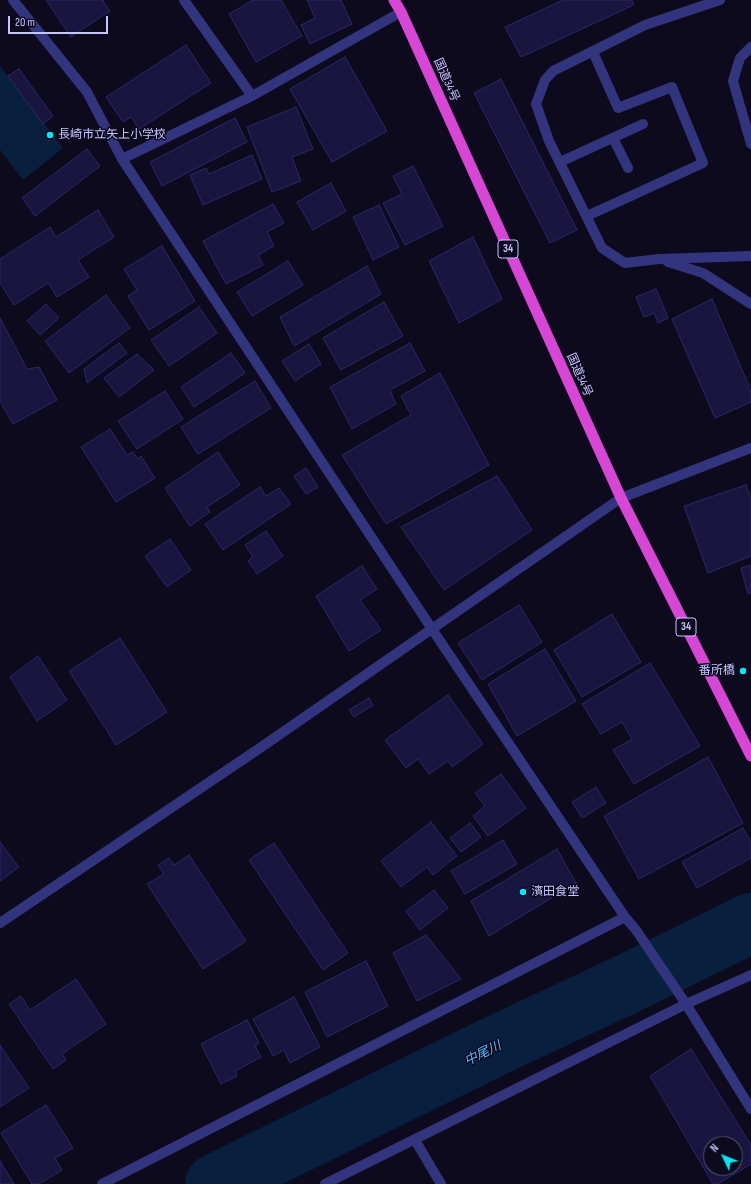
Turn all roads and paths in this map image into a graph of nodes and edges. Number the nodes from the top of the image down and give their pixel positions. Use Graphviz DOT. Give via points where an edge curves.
graph roads {
  1 [pos="13,0"];
  2 [pos="184,0"];
  3 [pos="394,0"];
  4 [pos="720,0"];
  5 [pos="401,12"];
  6 [pos="751,47"];
  7 [pos="593,52"];
  8 [pos="252,96"];
  9 [pos="643,124"];
  10 [pos="613,138"];
  11 [pos="751,144"];
  12 [pos="122,159"];
  13 [pos="560,162"];
  14 [pos="628,168"];
  15 [pos="587,216"];
  16 [pos="751,256"];
  17 [pos="659,259"];
  18 [pos="751,304"];
  19 [pos="751,448"];
  20 [pos="621,498"];
  21 [pos="432,629"];
  22 [pos="751,756"];
  23 [pos="625,916"];
  24 [pos="0,923"];
  25 [pos="751,975"];
  26 [pos="686,1004"];
  27 [pos="751,1109"];
  28 [pos="415,1140"];
  29 [pos="102,1184"];
  30 [pos="325,1184"];
  31 [pos="441,1184"];
  1 -- 12 [label="street" via="87,92"];
  2 -- 8 [label="street"];
  3 -- 5 [label="highway, 国道34号 / 34"];
  4 -- 7 [label="street" via="645,25"];
  5 -- 8 [label="street"];
  5 -- 20 [label="highway, 国道34号 / 34"];
  6 -- 11 [label="street" via="740,58 733,81"];
  7 -- 13 [label="street" via="553,72 545,80 536,104 549,141"];
  7 -- 15 [label="street" via="618,108 672,87 703,163"];
  8 -- 12 [label="street"];
  9 -- 10 [label="street"];
  10 -- 13 [label="street"];
  10 -- 14 [label="street"];
  12 -- 21 [label="street"];
  13 -- 15 [label="street"];
  15 -- 17 [label="street" via="602,248 625,264"];
  16 -- 17 [label="street"];
  17 -- 18 [label="street" via="703,273"];
  19 -- 20 [label="street"];
  20 -- 21 [label="street"];
  20 -- 22 [label="highway, 国道34号 / 34"];
  21 -- 23 [label="street"];
  21 -- 24 [label="street"];
  23 -- 26 [label="street"];
  23 -- 29 [label="street"];
  25 -- 26 [label="street"];
  26 -- 27 [label="street"];
  26 -- 28 [label="street"];
  28 -- 30 [label="street"];
  28 -- 31 [label="street"];
}
